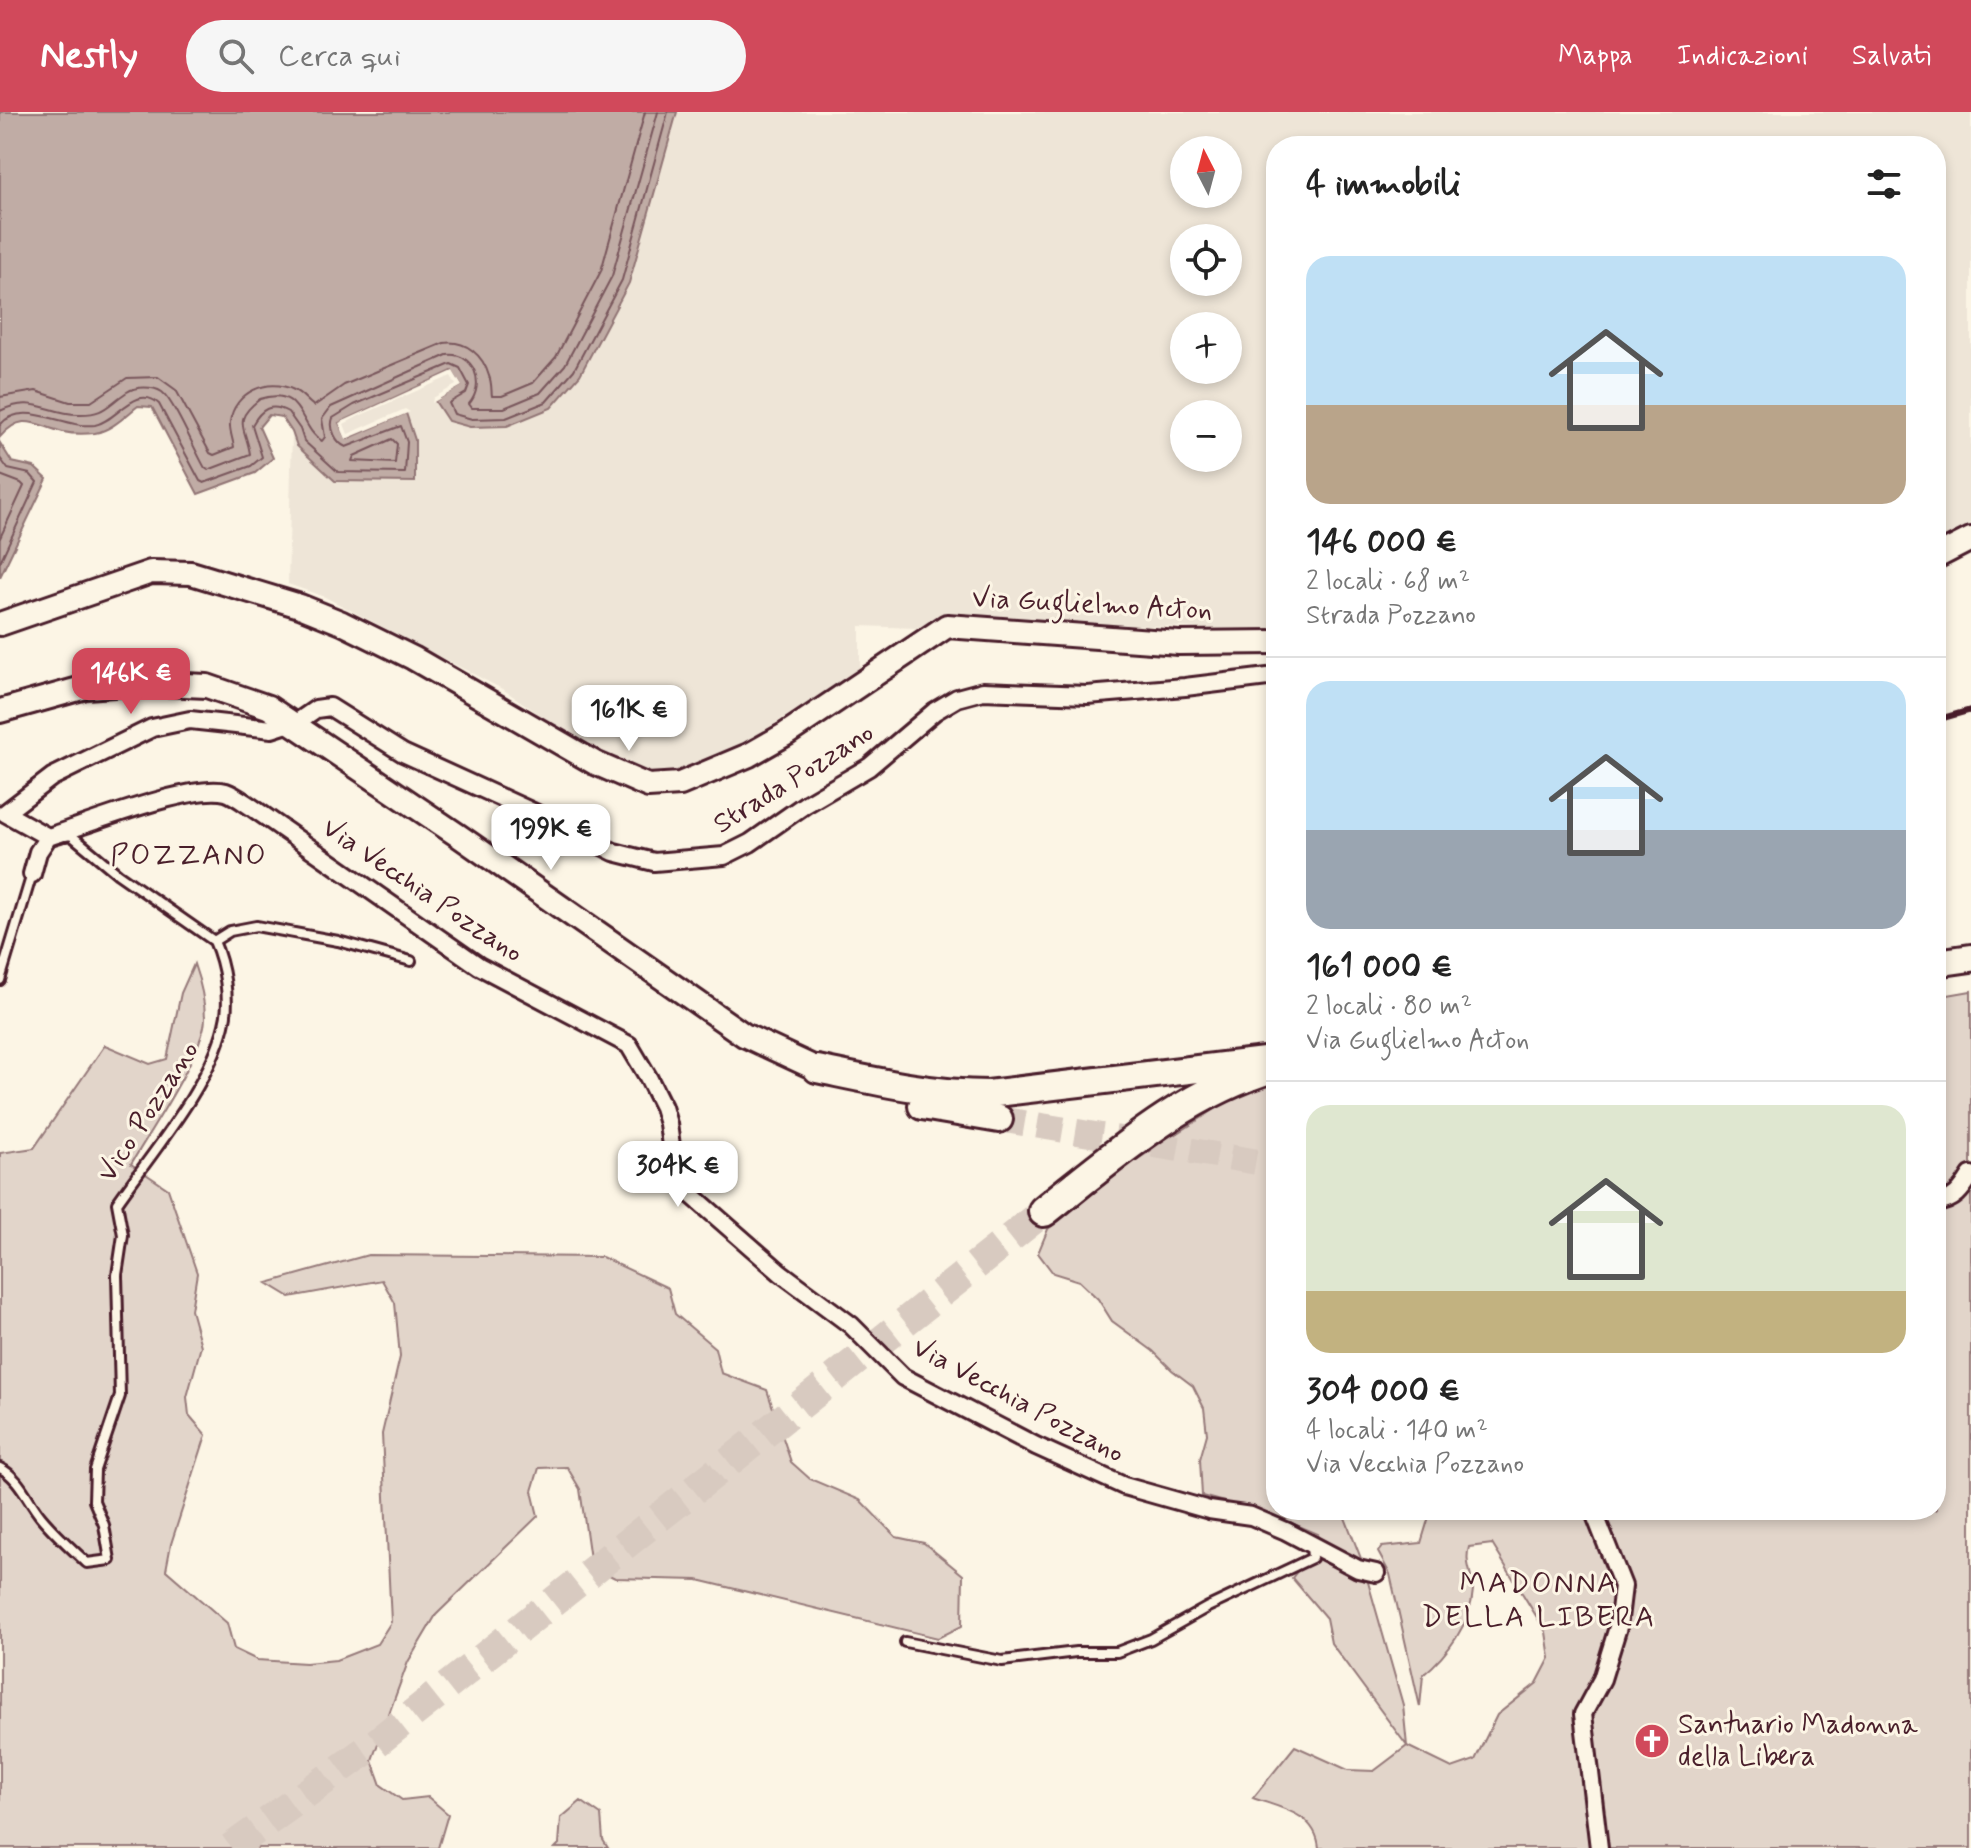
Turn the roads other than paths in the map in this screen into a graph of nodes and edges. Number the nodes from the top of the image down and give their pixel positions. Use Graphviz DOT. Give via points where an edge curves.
graph roads {
  1 [pos="1971,539"];
  2 [pos="1946,552"];
  3 [pos="0,624"];
  4 [pos="1266,642"];
  5 [pos="1266,677"];
  6 [pos="0,711"];
  7 [pos="293,724"];
  8 [pos="48,837"];
  9 [pos="32,874"];
  10 [pos="214,941"];
  11 [pos="1971,958"];
  12 [pos="411,961"];
  13 [pos="1946,962"];
  14 [pos="0,980"];
  15 [pos="1266,1060"];
  16 [pos="817,1069"];
  17 [pos="1266,1069"];
  18 [pos="999,1119"];
  19 [pos="1971,1175"];
  20 [pos="1946,1201"];
  21 [pos="1044,1211"];
  22 [pos="0,1468"];
  23 [pos="1597,1520"];
  24 [pos="1311,1544"];
  25 [pos="1376,1573"];
  26 [pos="905,1642"];
  27 [pos="1599,1848"];
  1 -- 2 [label="street"];
  3 -- 4 [label="street, Via Guglielmo Acton" via="151,572 191,573 342,623 595,763 648,786 680,784 749,755 947,626 1179,643"];
  5 -- 7 [label="street, Strada Pozzano" via="1087,695 983,691 957,698 869,767 750,843 724,856 654,862 614,852 403,753 338,710 316,709"];
  6 -- 7 [label="street" via="86,687 141,683 207,686 268,707"];
  7 -- 8 [label="street, Strada Pozzano" via="272,729 190,720 152,728 52,777 5,813"];
  7 -- 16 [label="street" via="744,1035"];
  8 -- 9 [label="street"];
  8 -- 10 [label="lane" via="71,835"];
  8 -- 24 [label="street, Via Vecchia Pozzano" via="162,800 226,792 479,966 629,1045 663,1107 675,1175 686,1190 781,1273 851,1325 903,1377 1124,1486 1251,1516"];
  9 -- 14 [label="lane"];
  10 -- 12 [label="lane" via="230,931 256,926"];
  10 -- 22 [label="lane, Vico Pozzano" via="221,957 224,1026 204,1079 117,1203 123,1235 117,1275 120,1396 95,1470 94,1501 110,1560 87,1563"];
  11 -- 13 [label="main road"];
  15 -- 16 [label="main road" via="988,1094 906,1088"];
  16 -- 18 [label="main road" via="885,1096"];
  17 -- 21 [label="highway" via="1179,1109"];
  19 -- 20 [label="street" via="1959,1195"];
  23 -- 27 [label="street" via="1623,1586 1618,1627 1602,1679 1583,1714"];
  24 -- 25 [label="street, Via Vecchia Pozzano"];
  24 -- 26 [label="lane" via="1312,1558 1117,1652 1002,1661"];
}
